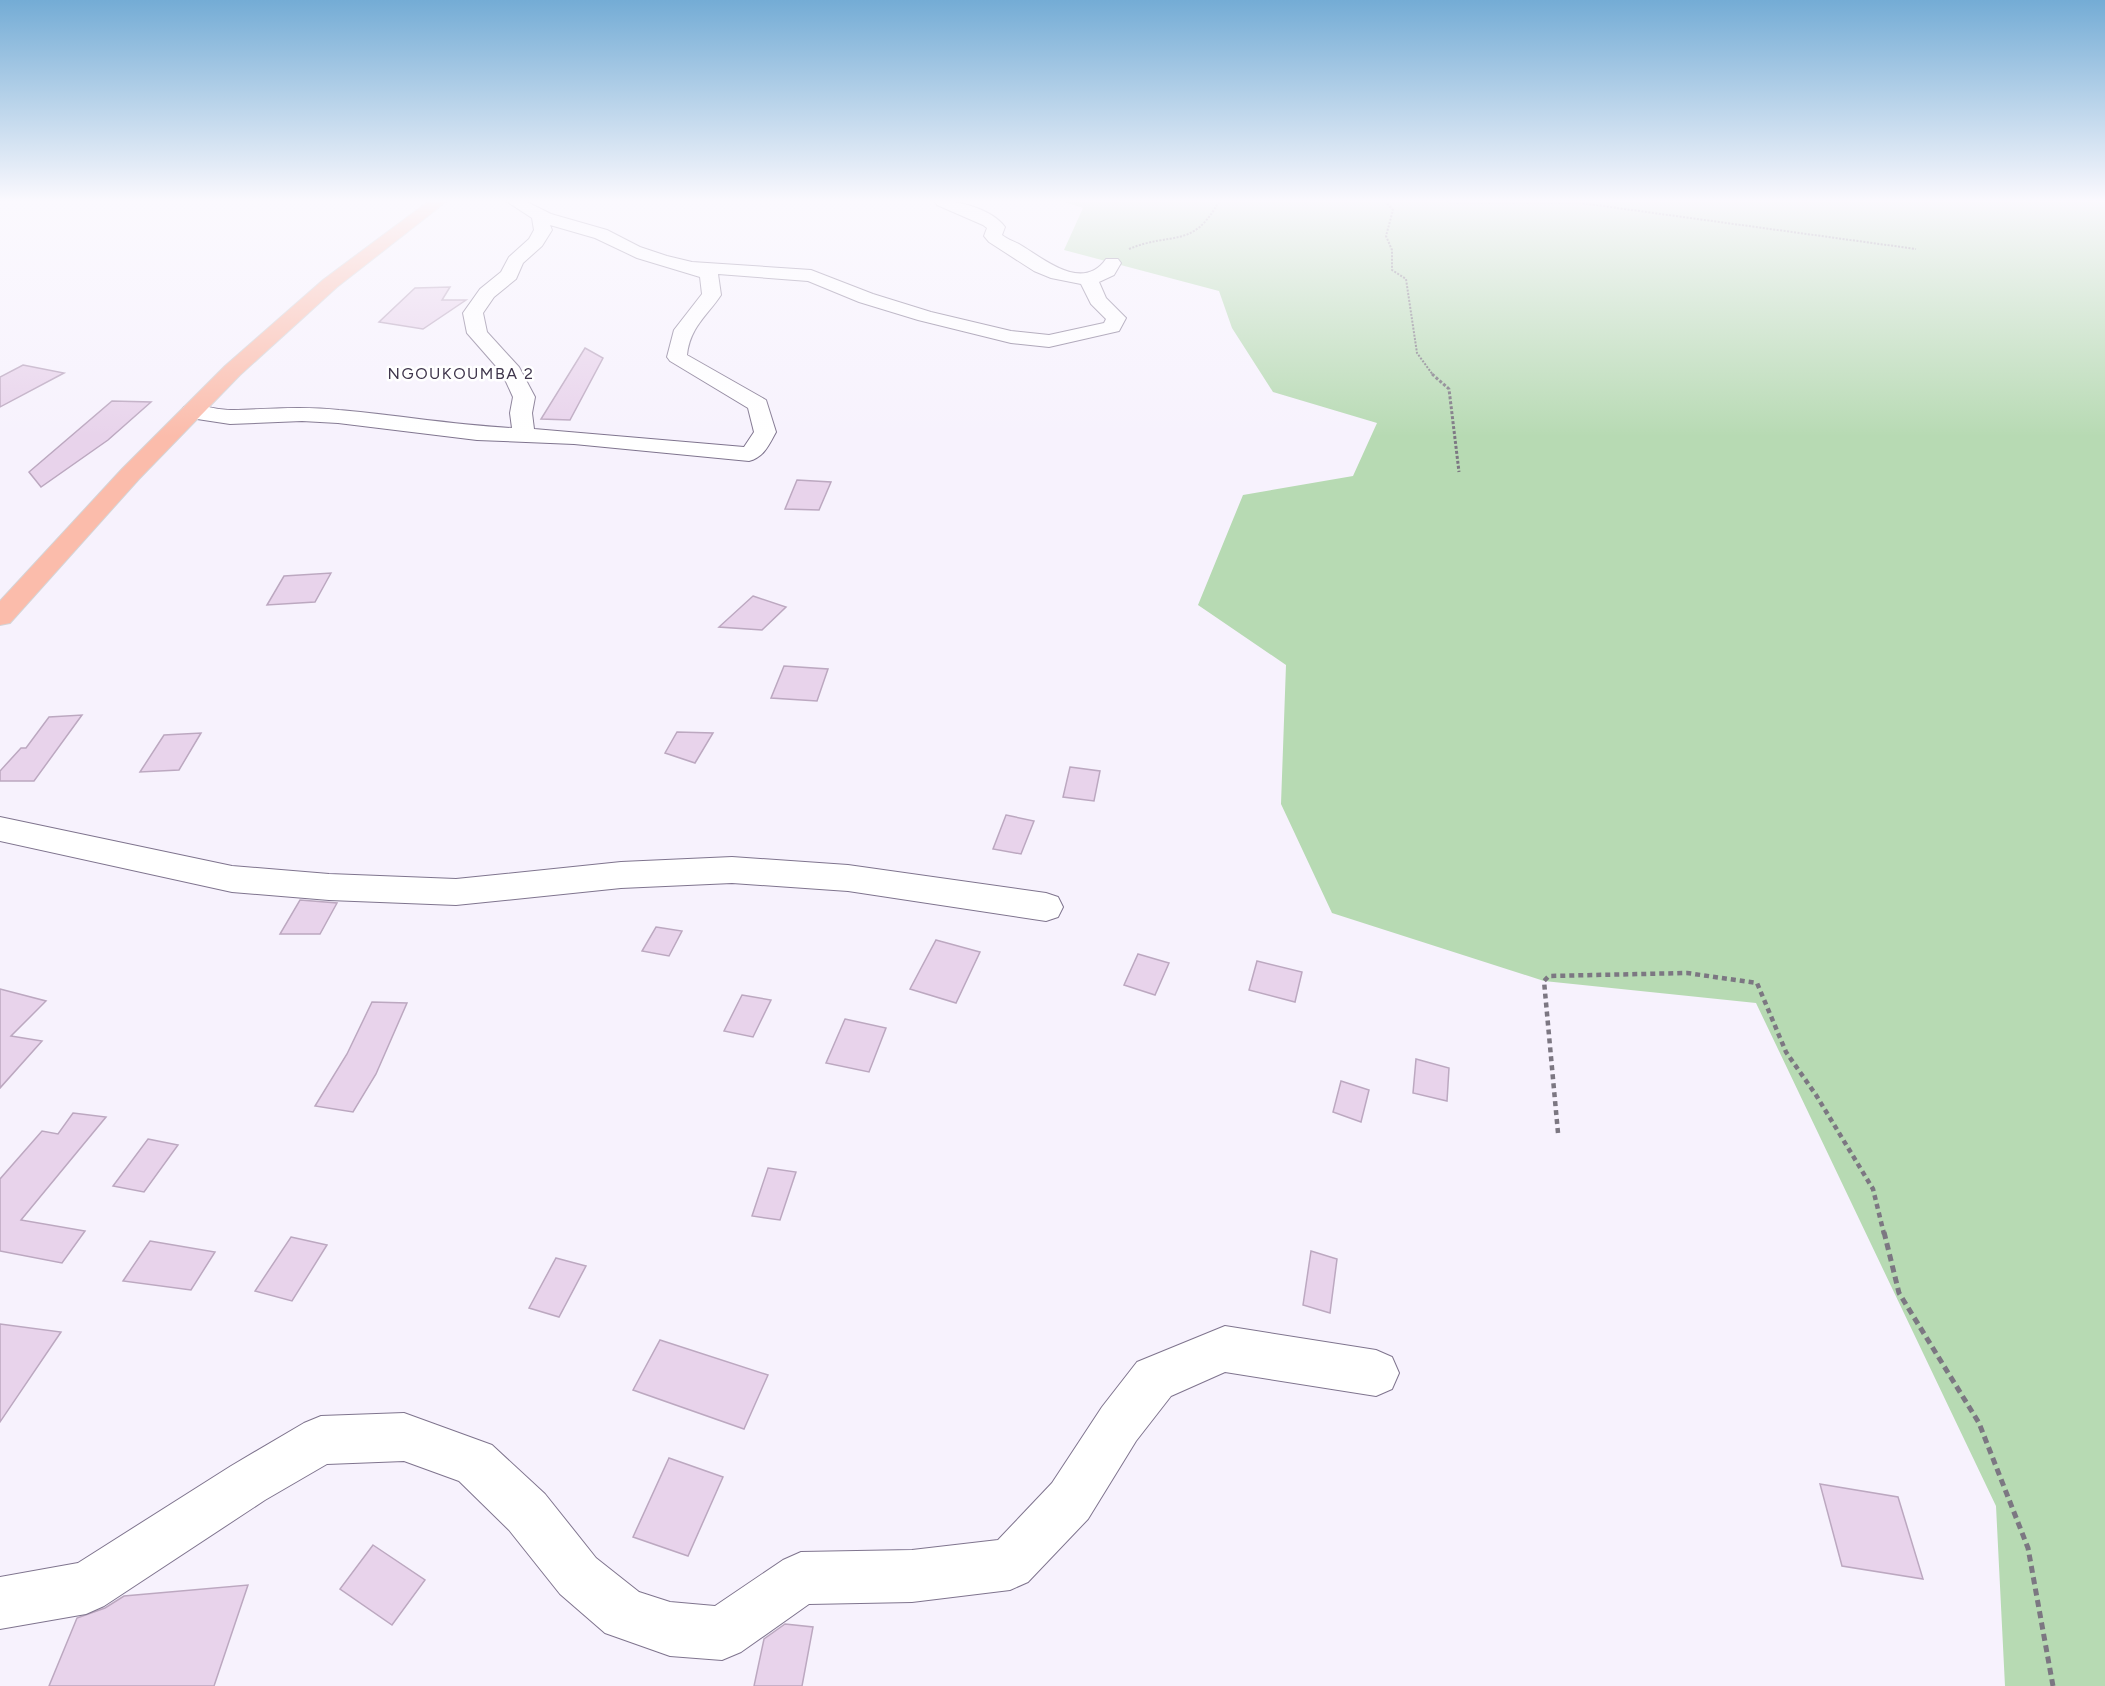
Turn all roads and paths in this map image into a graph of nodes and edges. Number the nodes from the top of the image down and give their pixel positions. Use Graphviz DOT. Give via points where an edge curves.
graph roads {
  1 [pos="1088,279"];
  2 [pos="334,280"];
  3 [pos="502,280"];
  4 [pos="710,280"];
  5 [pos="820,280"];
  6 [pos="1406,280"];
  7 [pos="192,412"];
  8 [pos="524,434"];
  9 [pos="1459,472"];
  10 [pos="0,617"];
  11 [pos="0,829"];
  12 [pos="1046,907"];
  13 [pos="1558,1133"];
  14 [pos="1376,1373"];
  15 [pos="0,1603"];
  16 [pos="2053,1686"];
  1 -- 5 [label="street" via="1098,300 1116,318 1112,327 1049,340 985,332 866,298"];
  2 -- 7 [label="main road" via="267,338"];
  3 -- 8 [label="street" via="473,313 477,333 512,371 524,397"];
  4 -- 8 [label="street" via="712,295 690,318 677,340 677,357 758,405 765,432 749,454"];
  6 -- 9 [label="path" via="1417,352 1435,378 1449,389"];
  7 -- 8 [label="street" via="230,417 338,416 477,433"];
  7 -- 10 [label="main road"];
  11 -- 12 [label="street" via="231,879 318,886 456,892 621,875 732,870 848,878"];
  13 -- 16 [label="path" via="1544,981 1549,976 1687,973 1757,983 1786,1052 1873,1189 1899,1293 1979,1423 2028,1548"];
  14 -- 15 [label="street" via="1225,1349 1154,1379 1119,1424 1070,1501 1010,1564 912,1576 801,1578 722,1633 670,1629 624,1614 578,1576 527,1512 475,1462 404,1437 321,1440 86,1588"];
}
